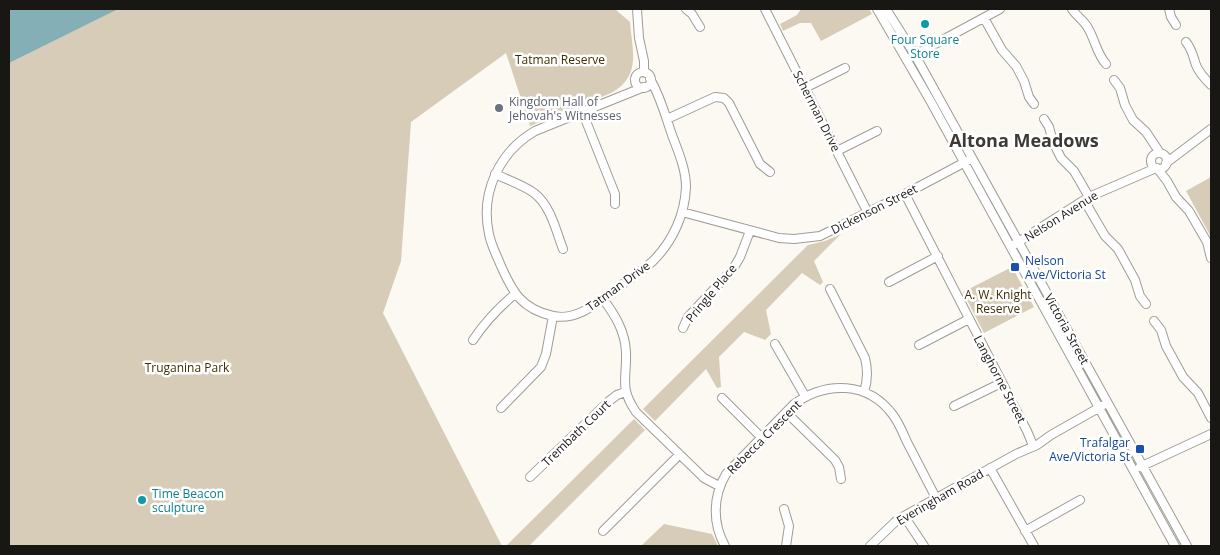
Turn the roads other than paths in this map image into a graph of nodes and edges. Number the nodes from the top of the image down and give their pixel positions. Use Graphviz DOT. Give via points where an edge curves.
graph roads {
  1 [pos="637,9"];
  2 [pos="686,9"];
  3 [pos="765,9"];
  4 [pos="877,9"];
  5 [pos="886,9"];
  6 [pos="1000,9"];
  7 [pos="1072,9"];
  8 [pos="1169,9"];
  9 [pos="984,18"];
  10 [pos="1176,25"];
  11 [pos="700,27"];
  12 [pos="1186,42"];
  13 [pos="642,52"];
  14 [pos="915,54"];
  15 [pos="908,59"];
  16 [pos="1106,64"];
  17 [pos="845,68"];
  18 [pos="637,74"];
  19 [pos="1114,80"];
  20 [pos="647,81"];
  21 [pos="636,83"];
  22 [pos="1211,85"];
  23 [pos="805,88"];
  24 [pos="623,95"];
  25 [pos="1034,104"];
  26 [pos="582,111"];
  27 [pos="666,119"];
  28 [pos="1044,119"];
  29 [pos="1211,129"];
  30 [pos="877,131"];
  31 [pos="1183,149"];
  32 [pos="837,151"];
  33 [pos="1157,156"];
  34 [pos="973,157"];
  35 [pos="964,162"];
  36 [pos="1166,164"];
  37 [pos="1156,168"];
  38 [pos="770,172"];
  39 [pos="495,174"];
  40 [pos="1139,174"];
  41 [pos="1167,181"];
  42 [pos="905,194"];
  43 [pos="1086,198"];
  44 [pos="615,204"];
  45 [pos="682,212"];
  46 [pos="868,213"];
  47 [pos="750,231"];
  48 [pos="1019,242"];
  49 [pos="1011,247"];
  50 [pos="563,249"];
  51 [pos="938,256"];
  52 [pos="1211,258"];
  53 [pos="889,282"];
  54 [pos="830,289"];
  55 [pos="515,294"];
  56 [pos="603,299"];
  57 [pos="1146,304"];
  58 [pos="553,316"];
  59 [pos="969,319"];
  60 [pos="1154,321"];
  61 [pos="683,328"];
  62 [pos="473,340"];
  63 [pos="775,344"];
  64 [pos="919,345"];
  65 [pos="1001,383"];
  66 [pos="625,392"];
  67 [pos="864,392"];
  68 [pos="805,396"];
  69 [pos="722,398"];
  70 [pos="1108,403"];
  71 [pos="954,406"];
  72 [pos="501,408"];
  73 [pos="1100,408"];
  74 [pos="786,412"];
  75 [pos="1211,418"];
  76 [pos="1211,434"];
  77 [pos="761,437"];
  78 [pos="1034,443"];
  79 [pos="679,455"];
  80 [pos="1143,466"];
  81 [pos="990,468"];
  82 [pos="1133,471"];
  83 [pos="530,477"];
  84 [pos="840,479"];
  85 [pos="719,486"];
  86 [pos="936,498"];
  87 [pos="1080,500"];
  88 [pos="784,509"];
  89 [pos="904,516"];
  90 [pos="1025,531"];
  91 [pos="603,532"];
  92 [pos="725,546"];
  93 [pos="786,546"];
  94 [pos="870,546"];
  95 [pos="924,546"];
  96 [pos="1034,546"];
  97 [pos="1175,546"];
  98 [pos="1188,546"];
  1 -- 13 [label="street"];
  2 -- 11 [label="street"];
  3 -- 23 [label="street, Scherman Drive"];
  4 -- 15 [label="street, Victoria Street"];
  5 -- 14 [label="street, Victoria Street"];
  6 -- 9 [label="street"];
  7 -- 16 [label="street" via="1088,27 1099,56"];
  8 -- 10 [label="street"];
  9 -- 14 [label="street"];
  9 -- 25 [label="street" via="1002,50 1016,66"];
  12 -- 22 [label="street" via="1196,66"];
  13 -- 18 [label="street"];
  13 -- 20 [label="street"];
  14 -- 15 [label="street"];
  14 -- 34 [label="street, Victoria Street"];
  15 -- 35 [label="street, Victoria Street"];
  17 -- 23 [label="street"];
  18 -- 20 [label="street" via="641,72"];
  18 -- 21 [label="street"];
  19 -- 33 [label="street"];
  20 -- 21 [label="street" via="637,86"];
  20 -- 24 [label="street, Tatman Drive" via="630,94"];
  20 -- 27 [label="street, Tatman Drive" via="658,97"];
  21 -- 24 [label="street, Tatman Drive"];
  23 -- 32 [label="street, Scherman Drive"];
  24 -- 26 [label="street, Tatman Drive"];
  26 -- 39 [label="street, Tatman Drive" via="522,138 508,152"];
  26 -- 44 [label="street" via="615,194"];
  27 -- 38 [label="street" via="715,97 724,98 760,164"];
  27 -- 45 [label="street, Tatman Drive" via="686,186"];
  28 -- 43 [label="street" via="1061,158 1074,171"];
  29 -- 31 [label="street"];
  30 -- 32 [label="street"];
  31 -- 33 [label="street"];
  31 -- 36 [label="street"];
  32 -- 46 [label="street, Scherman Drive"];
  33 -- 36 [label="street" via="1166,158"];
  33 -- 37 [label="street" via="1152,165"];
  33 -- 40 [label="street, Nelson Avenue"];
  34 -- 35 [label="street, Dickenson Street"];
  34 -- 48 [label="street, Victoria Street"];
  35 -- 42 [label="street, Dickenson Street"];
  35 -- 49 [label="street, Victoria Street"];
  36 -- 37 [label="street"];
  36 -- 41 [label="street"];
  37 -- 40 [label="street, Nelson Avenue"];
  37 -- 41 [label="street"];
  39 -- 50 [label="street" via="539,197 551,217"];
  39 -- 55 [label="street, Tatman Drive" via="488,198 489,236"];
  40 -- 43 [label="street, Nelson Avenue"];
  41 -- 52 [label="street" via="1189,211"];
  42 -- 46 [label="street, Dickenson Street"];
  42 -- 51 [label="street, Langhorne Street"];
  43 -- 48 [label="street, Nelson Avenue"];
  43 -- 57 [label="street" via="1105,236 1118,249"];
  45 -- 47 [label="street, Dickenson Street"];
  45 -- 56 [label="street, Tatman Drive" via="667,244 652,262"];
  46 -- 47 [label="street, Dickenson Street" via="809,238 779,238"];
  47 -- 61 [label="street, Pringle Place" via="733,269 688,318"];
  48 -- 49 [label="street, Nelson Avenue"];
  48 -- 70 [label="street, Victoria Street"];
  49 -- 73 [label="street, Victoria Street"];
  51 -- 53 [label="street"];
  51 -- 59 [label="street, Langhorne Street"];
  54 -- 67 [label="street" via="865,358 868,382"];
  55 -- 58 [label="street, Tatman Drive" via="533,309"];
  55 -- 62 [label="street" via="495,311"];
  56 -- 58 [label="street, Tatman Drive" via="575,314"];
  56 -- 66 [label="street" via="619,322 625,342"];
  58 -- 72 [label="street" via="546,354 540,367"];
  59 -- 64 [label="street"];
  59 -- 65 [label="street, Langhorne Street"];
  60 -- 75 [label="street" via="1183,377 1198,393"];
  63 -- 68 [label="street"];
  65 -- 71 [label="street"];
  65 -- 78 [label="street, Langhorne Street"];
  66 -- 79 [label="street" via="636,412"];
  66 -- 83 [label="street, Trembath Court" via="608,401"];
  67 -- 68 [label="street, Rebecca Crescent" via="835,388"];
  67 -- 86 [label="street, Rebecca Crescent" via="893,415"];
  68 -- 74 [label="street, Rebecca Crescent"];
  69 -- 77 [label="street"];
  70 -- 73 [label="street, Everingham Road"];
  70 -- 80 [label="street, Victoria Street"];
  73 -- 78 [label="street, Everingham Road"];
  73 -- 82 [label="street, Victoria Street"];
  74 -- 77 [label="street, Rebecca Crescent"];
  74 -- 84 [label="street" via="835,460"];
  76 -- 80 [label="street"];
  77 -- 85 [label="street, Rebecca Crescent"];
  78 -- 81 [label="street, Everingham Road"];
  79 -- 85 [label="street" via="704,478"];
  79 -- 91 [label="street"];
  80 -- 82 [label="street"];
  80 -- 98 [label="street, Victoria Street"];
  81 -- 86 [label="street, Everingham Road"];
  81 -- 90 [label="street"];
  82 -- 97 [label="street, Victoria Street"];
  85 -- 92 [label="street, Rebecca Crescent" via="715,504 716,525"];
  86 -- 89 [label="street, Everingham Road"];
  87 -- 90 [label="street"];
  88 -- 93 [label="street" via="789,526"];
  89 -- 94 [label="street, Everingham Road"];
  89 -- 95 [label="street"];
  90 -- 96 [label="street"];
}
